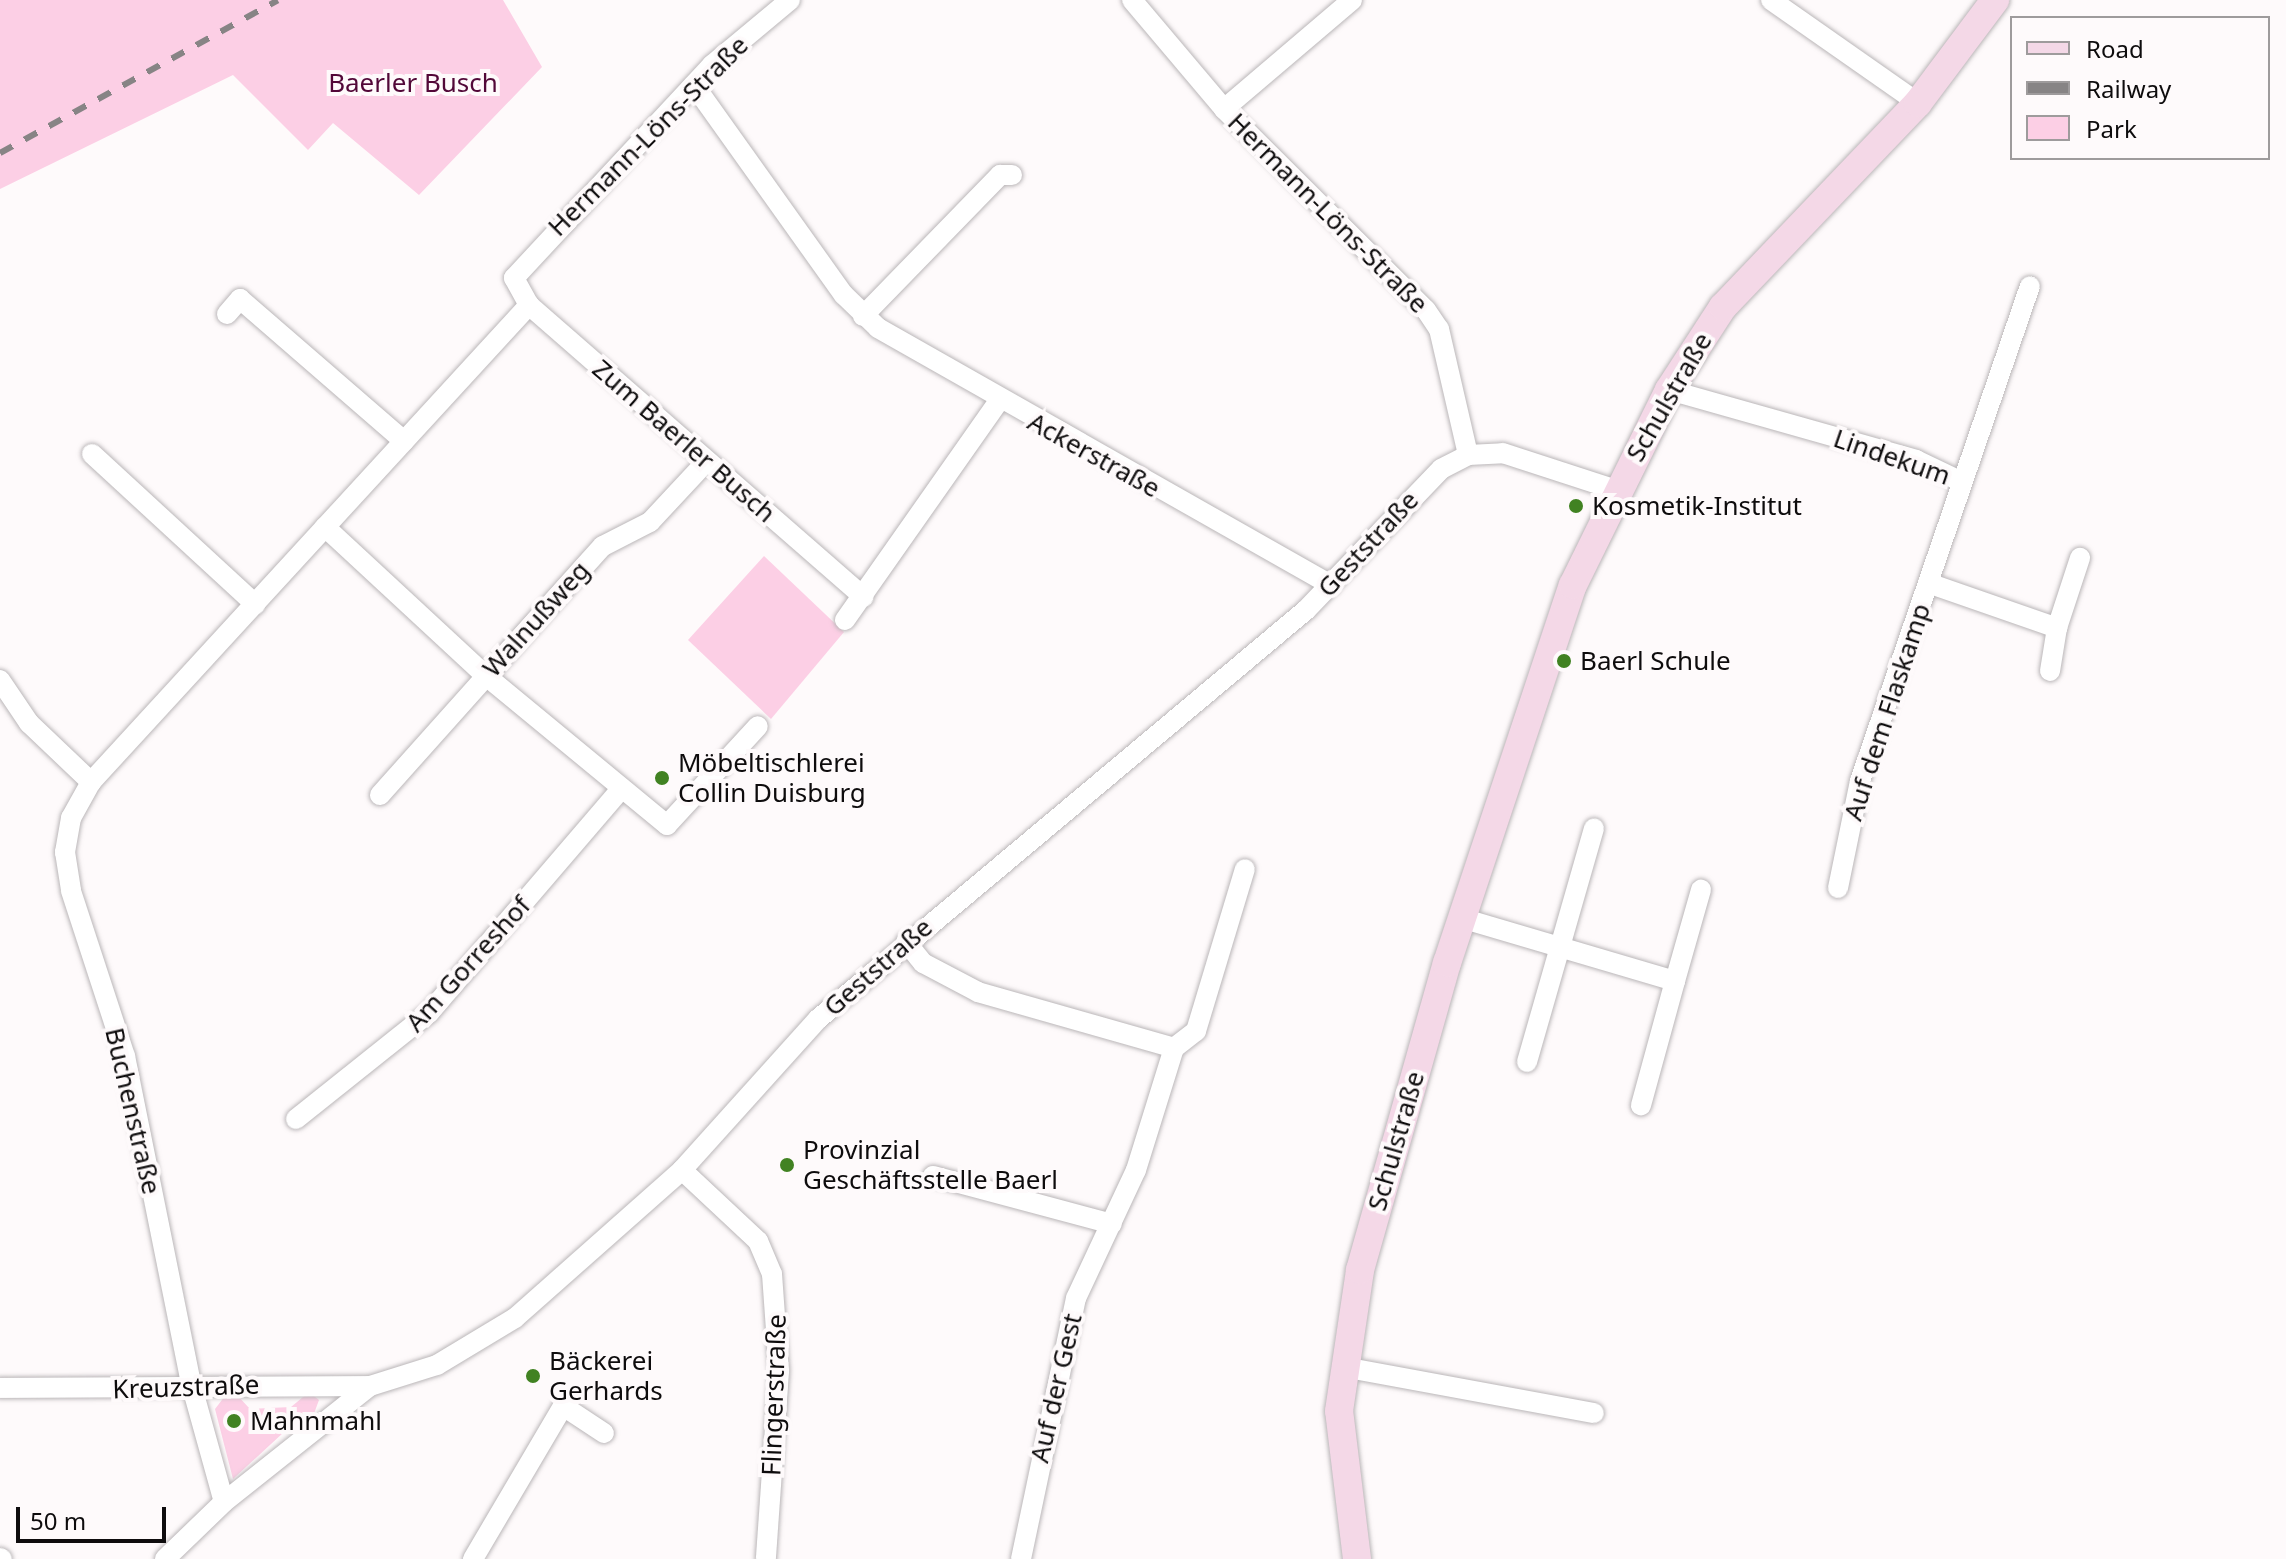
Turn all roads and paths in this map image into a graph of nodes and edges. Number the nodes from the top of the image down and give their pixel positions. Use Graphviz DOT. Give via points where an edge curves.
graph roads {
  1 [pos="790,0"];
  2 [pos="1132,0"];
  3 [pos="1352,0"];
  4 [pos="1771,0"];
  5 [pos="1995,0"];
  6 [pos="694,85"];
  7 [pos="1918,103"];
  8 [pos="1224,109"];
  9 [pos="1012,175"];
  10 [pos="514,278"];
  11 [pos="2030,286"];
  12 [pos="529,305"];
  13 [pos="227,314"];
  14 [pos="863,316"];
  15 [pos="1669,390"];
  16 [pos="998,402"];
  17 [pos="404,441"];
  18 [pos="92,454"];
  19 [pos="1468,455"];
  20 [pos="706,462"];
  21 [pos="1962,482"];
  22 [pos="1616,490"];
  23 [pos="325,527"];
  24 [pos="2080,558"];
  25 [pos="1928,583"];
  26 [pos="1331,585"];
  27 [pos="864,597"];
  28 [pos="255,604"];
  29 [pos="845,620"];
  30 [pos="2057,628"];
  31 [pos="2050,671"];
  32 [pos="485,675"];
  33 [pos="0,680"];
  34 [pos="8,711"];
  35 [pos="758,726"];
  36 [pos="91,782"];
  37 [pos="621,789"];
  38 [pos="380,795"];
  39 [pos="1594,828"];
  40 [pos="1245,869"];
  41 [pos="1838,888"];
  42 [pos="1701,890"];
  43 [pos="1461,918"];
  44 [pos="906,942"];
  45 [pos="1558,943"];
  46 [pos="1675,981"];
  47 [pos="1174,1048"];
  48 [pos="1527,1062"];
  49 [pos="1641,1105"];
  50 [pos="296,1119"];
  51 [pos="682,1170"];
  52 [pos="933,1176"];
  53 [pos="1112,1224"];
  54 [pos="1343,1367"];
  55 [pos="370,1386"];
  56 [pos="192,1387"];
  57 [pos="0,1388"];
  58 [pos="1594,1413"];
  59 [pos="604,1433"];
  60 [pos="224,1502"];
  61 [pos="165,1559"];
  62 [pos="473,1559"];
  63 [pos="766,1559"];
  64 [pos="1021,1559"];
  65 [pos="1357,1559"];
  1 -- 6 [label="street, Hermann-Löns-Straße"];
  2 -- 8 [label="street, Hermann-Löns-Straße"];
  3 -- 8 [label="street"];
  4 -- 7 [label="street"];
  5 -- 7 [label="street, Schulstraße"];
  6 -- 10 [label="street, Hermann-Löns-Straße"];
  6 -- 14 [label="street, Ackerstraße"];
  7 -- 15 [label="street, Schulstraße" via="1723,307"];
  8 -- 19 [label="street, Hermann-Löns-Straße" via="1426,310 1439,329"];
  9 -- 14 [label="street" via="1000,175"];
  10 -- 12 [label="street, Zum Baerler Busch"];
  11 -- 21 [label="street, Lindekum"];
  12 -- 17 [label="street, Buchenstraße"];
  12 -- 20 [label="street, Zum Baerler Busch"];
  13 -- 17 [label="street" via="240,299"];
  14 -- 16 [label="street, Ackerstraße"];
  15 -- 21 [label="street, Lindekum" via="1916,460"];
  15 -- 22 [label="street, Schulstraße"];
  16 -- 26 [label="street, Ackerstraße"];
  16 -- 27 [label="street"];
  17 -- 23 [label="street, Buchenstraße"];
  18 -- 28 [label="street"];
  19 -- 22 [label="street" via="1536,460"];
  19 -- 26 [label="street, Geststraße" via="1417,490"];
  20 -- 27 [label="street, Zum Baerler Busch"];
  20 -- 32 [label="street, Walnußweg" via="650,522 603,546"];
  21 -- 25 [label="street, Auf dem Flaskamp"];
  22 -- 43 [label="street, Schulstraße" via="1533,694"];
  23 -- 28 [label="street, Buchenstraße"];
  23 -- 32 [label="street"];
  24 -- 30 [label="street"];
  25 -- 30 [label="street, Auf dem Flaskamp"];
  25 -- 41 [label="street, Auf dem Flaskamp" via="1860,781"];
  26 -- 44 [label="street, Geststraße"];
  27 -- 29 [label="street"];
  28 -- 36 [label="street, Buchenstraße"];
  30 -- 31 [label="street"];
  32 -- 37 [label="street"];
  32 -- 38 [label="street, Walnußweg"];
  33 -- 34 [label="street"];
  34 -- 36 [label="street"];
  35 -- 37 [label="street" via="667,825"];
  36 -- 56 [label="street, Buchenstraße" via="71,818 71,891 125,1056"];
  37 -- 50 [label="street, Am Gorreshof" via="429,1013"];
  39 -- 45 [label="street"];
  40 -- 47 [label="street, Auf der Gest" via="1196,1031"];
  42 -- 46 [label="street"];
  43 -- 45 [label="street"];
  43 -- 54 [label="street, Schulstraße" via="1360,1270"];
  44 -- 47 [label="street" via="923,963 978,992"];
  44 -- 51 [label="street, Geststraße" via="818,1019"];
  45 -- 46 [label="street"];
  45 -- 48 [label="street"];
  46 -- 49 [label="street"];
  47 -- 53 [label="street, Auf der Gest"];
  51 -- 55 [label="street, Geststraße" via="475,1347"];
  51 -- 63 [label="street, Flingerstraße" via="758,1241 772,1274 779,1371"];
  52 -- 53 [label="street"];
  53 -- 64 [label="street, Auf der Gest" via="1076,1298"];
  54 -- 58 [label="street"];
  54 -- 65 [label="street, Schulstraße" via="1340,1456"];
  55 -- 56 [label="street, Kreuzstraße"];
  55 -- 60 [label="street, Geststraße"];
  56 -- 57 [label="street, Kreuzstraße"];
  56 -- 60 [label="street, Buchenstraße"];
  59 -- 62 [label="street" via="563,1406"];
  60 -- 61 [label="street, Geststraße"];
}
